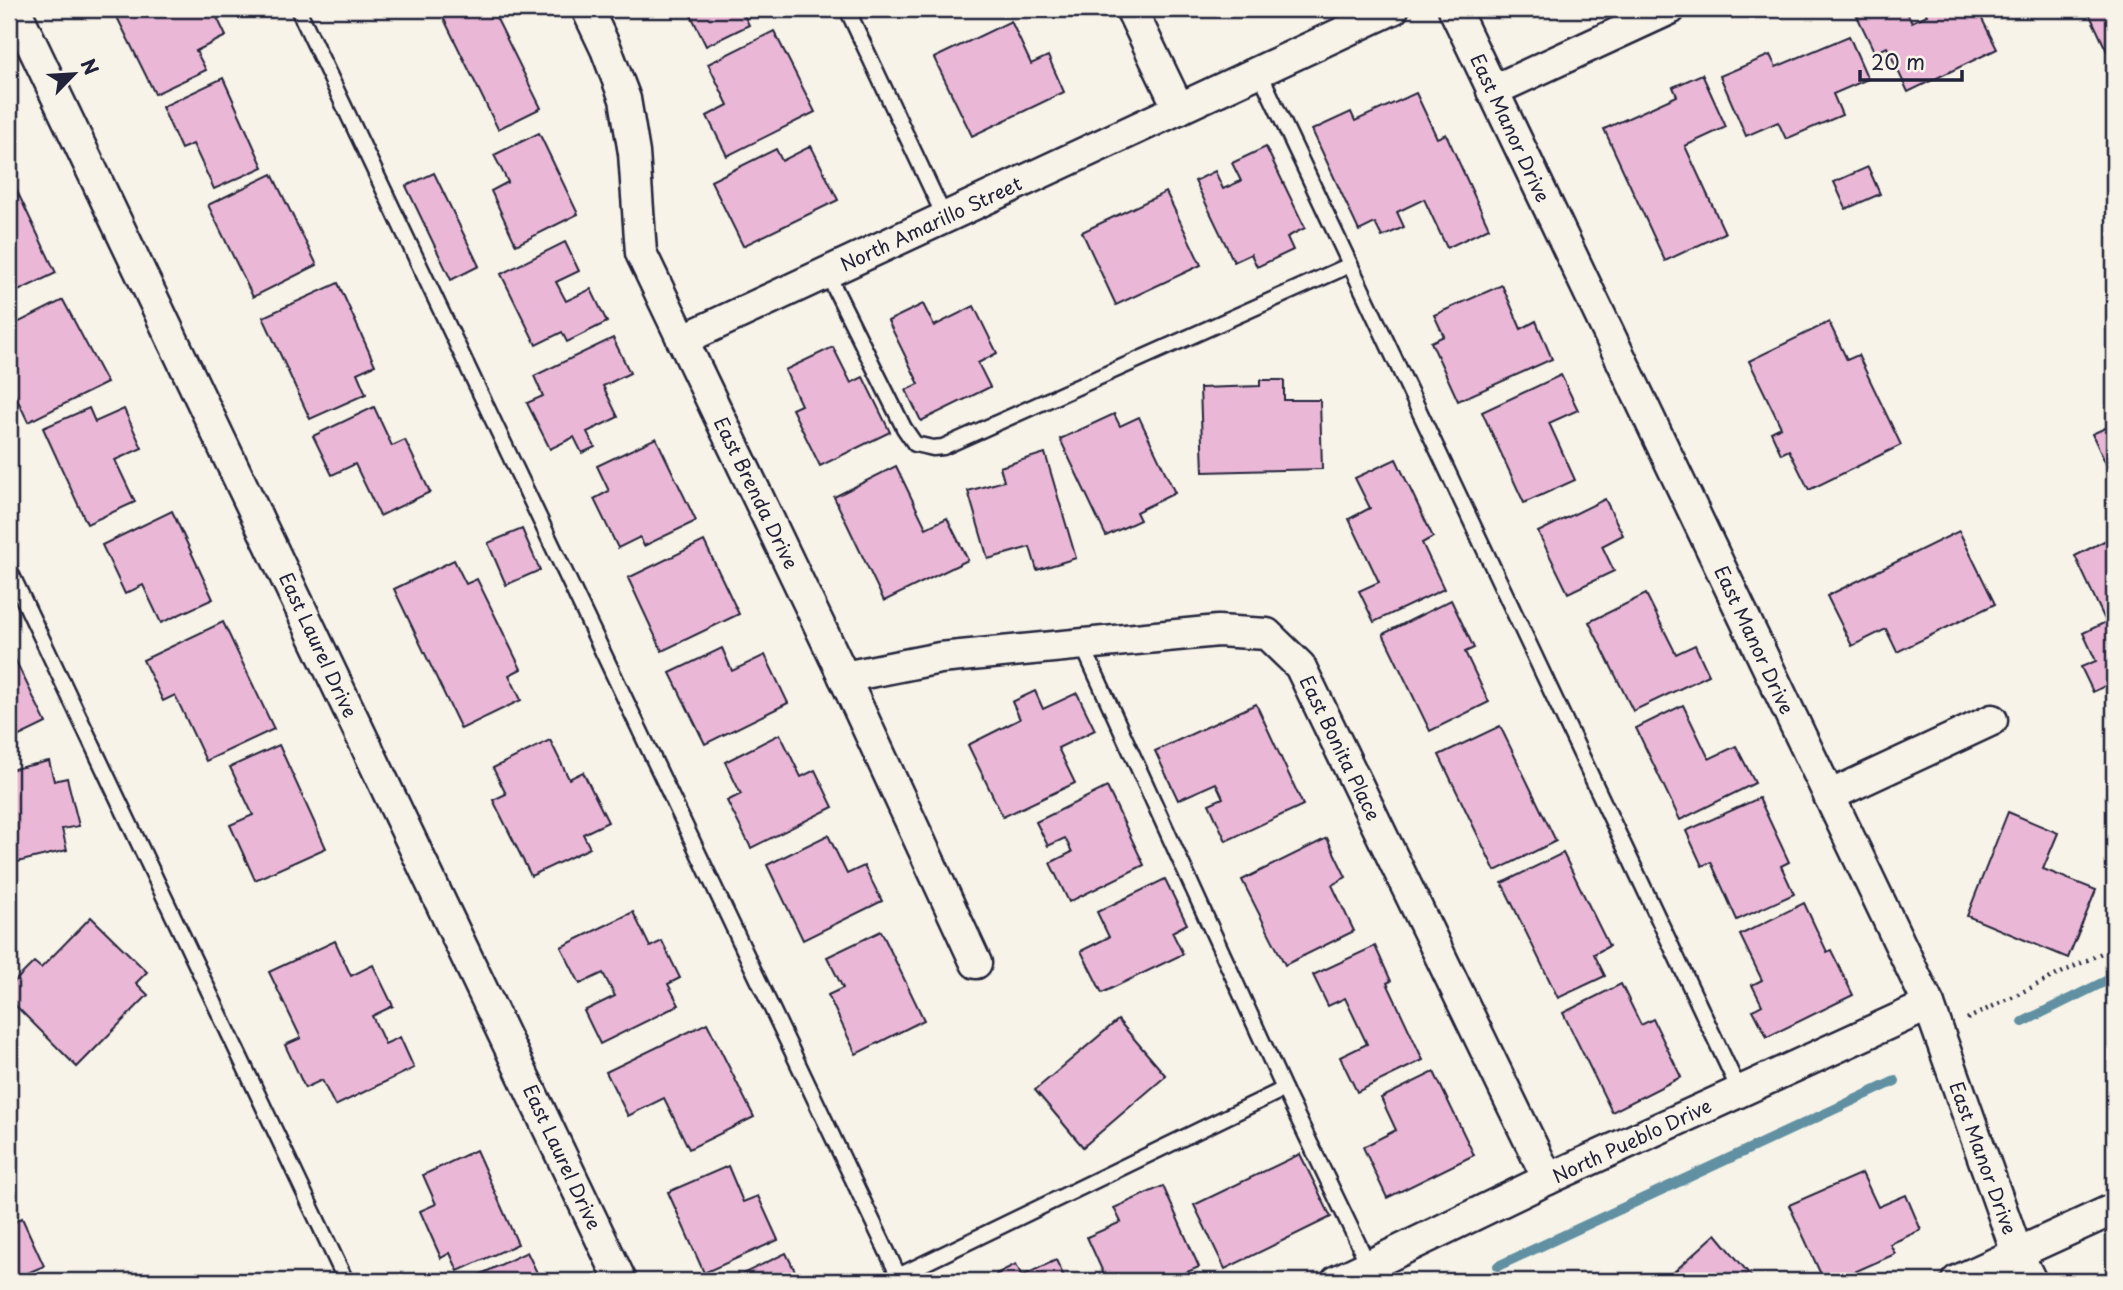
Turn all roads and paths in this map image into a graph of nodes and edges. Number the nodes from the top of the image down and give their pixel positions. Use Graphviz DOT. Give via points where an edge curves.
graph roads {
  1 [pos="15,9"];
  2 [pos="298,9"];
  3 [pos="587,9"];
  4 [pos="846,9"];
  5 [pos="1131,9"];
  6 [pos="1393,9"];
  7 [pos="1454,9"];
  8 [pos="1670,9"];
  9 [pos="1259,71"];
  10 [pos="1492,91"];
  11 [pos="1179,109"];
  12 [pos="945,218"];
  13 [pos="1350,265"];
  14 [pos="827,273"];
  15 [pos="682,340"];
  16 [pos="9,569"];
  17 [pos="1082,644"];
  18 [pos="844,677"];
  19 [pos="1992,720"];
  20 [pos="1829,796"];
  21 [pos="2114,947"];
  22 [pos="976,963"];
  23 [pos="1929,1005"];
  24 [pos="1939,1034"];
  25 [pos="1284,1089"];
  26 [pos="1740,1092"];
  27 [pos="1548,1179"];
  28 [pos="2114,1209"];
  29 [pos="2017,1253"];
  30 [pos="1369,1266"];
  31 [pos="900,1278"];
  32 [pos="346,1281"];
  33 [pos="621,1281"];
  34 [pos="1337,1281"];
  35 [pos="1957,1281"];
  36 [pos="2031,1281"];
  1 -- 33 [label="street, East Laurel Drive"];
  2 -- 31 [label="lane"];
  3 -- 15 [label="street, East Brenda Drive" via="625,99 641,253"];
  4 -- 12 [label="lane"];
  5 -- 11 [label="street"];
  6 -- 9 [label="street, North Amarillo Street"];
  7 -- 10 [label="street, East Manor Drive"];
  8 -- 10 [label="street"];
  9 -- 11 [label="street, North Amarillo Street"];
  9 -- 13 [label="lane"];
  10 -- 20 [label="street, East Manor Drive"];
  11 -- 12 [label="street, North Amarillo Street"];
  12 -- 14 [label="street, North Amarillo Street"];
  13 -- 14 [label="lane" via="933,448 915,444 904,428"];
  13 -- 26 [label="lane"];
  14 -- 15 [label="street, North Amarillo Street"];
  15 -- 18 [label="street, East Brenda Drive"];
  16 -- 32 [label="lane"];
  17 -- 18 [label="street, East Bonita Place" via="940,658"];
  17 -- 25 [label="lane"];
  17 -- 27 [label="street, East Bonita Place" via="1218,631 1267,634 1300,666"];
  18 -- 22 [label="street, East Brenda Drive"];
  19 -- 20 [label="street"];
  20 -- 23 [label="street, East Manor Drive"];
  21 -- 24 [label="path"];
  23 -- 24 [label="street, East Manor Drive"];
  23 -- 26 [label="street, North Pueblo Drive"];
  24 -- 29 [label="street, East Manor Drive"];
  25 -- 30 [label="lane"];
  25 -- 31 [label="lane"];
  26 -- 27 [label="street, North Pueblo Drive"];
  27 -- 30 [label="street, North Pueblo Drive"];
  28 -- 29 [label="street"];
  29 -- 35 [label="street"];
  29 -- 36 [label="street, East Manor Drive"];
  30 -- 34 [label="street, North Pueblo Drive"];
}
